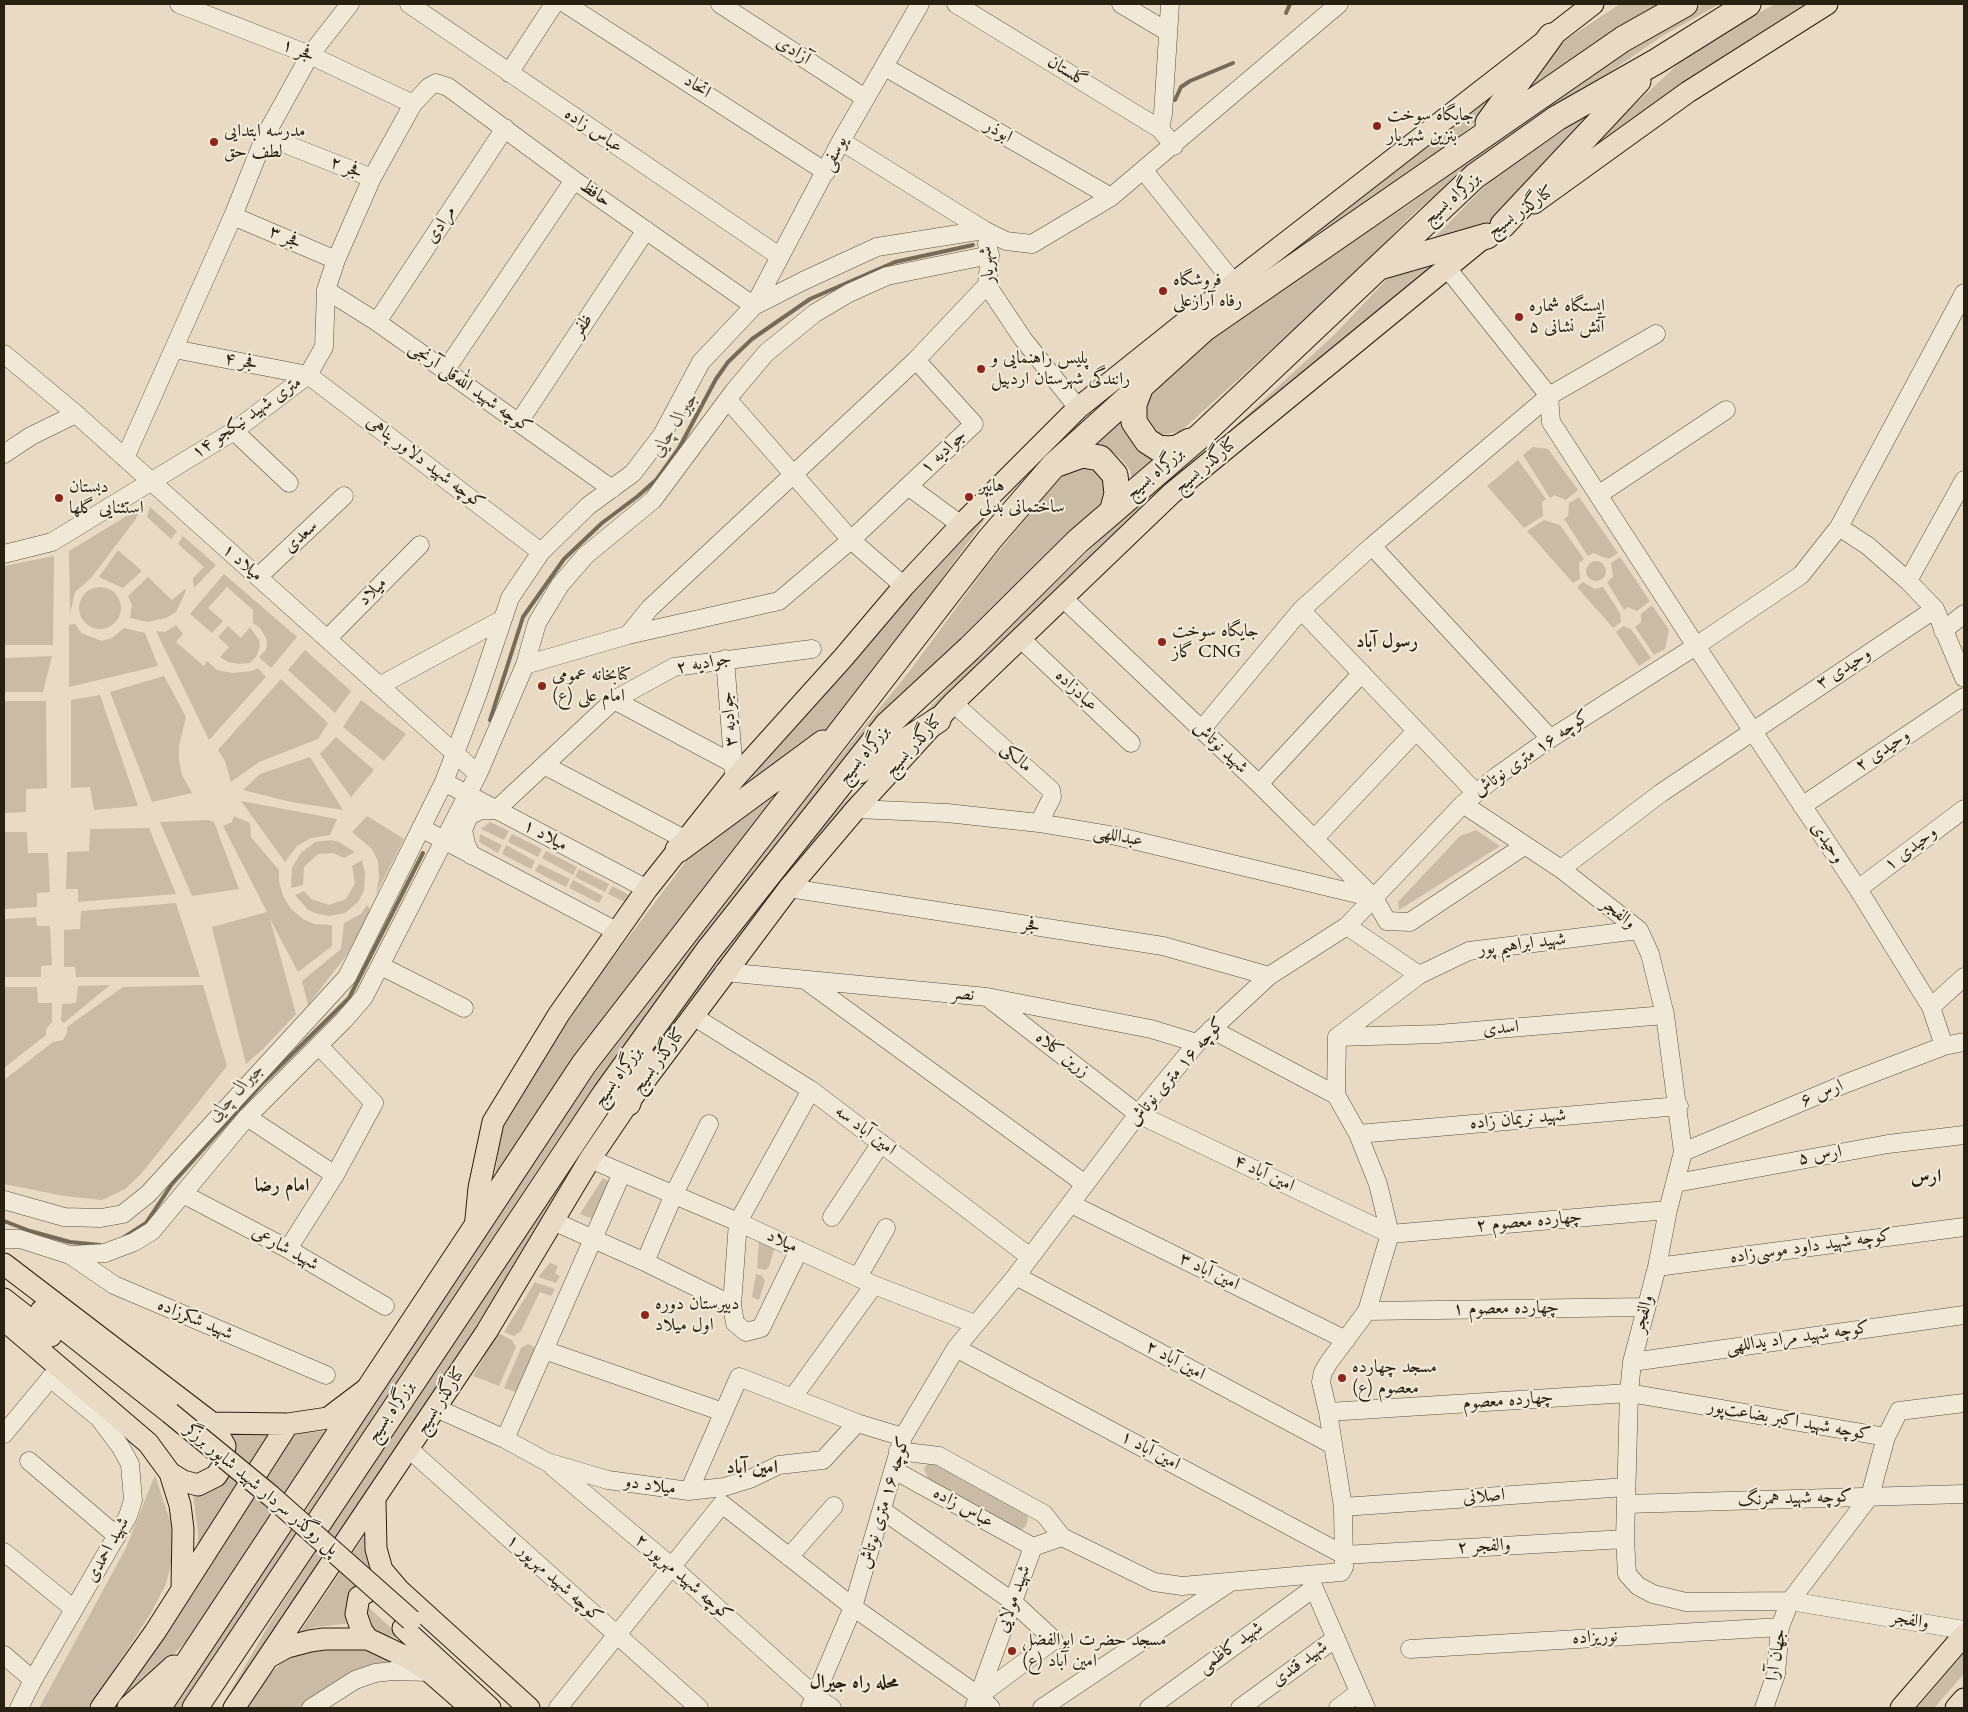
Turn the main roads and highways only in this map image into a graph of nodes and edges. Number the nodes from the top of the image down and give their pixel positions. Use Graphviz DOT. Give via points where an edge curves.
graph roads {
  1 [pos="1593,4"];
  2 [pos="1685,4"];
  3 [pos="1748,4"];
  4 [pos="1827,4"];
  5 [pos="1551,36"];
  6 [pos="1657,61"];
  7 [pos="1478,137"];
  8 [pos="1495,230"];
  9 [pos="1378,268"];
  10 [pos="1141,386"];
  11 [pos="1200,436"];
  12 [pos="1054,465"];
  13 [pos="1112,512"];
  14 [pos="946,712"];
  15 [pos="849,723"];
  16 [pos="843,782"];
  17 [pos="682,845"];
  18 [pos="645,1040"];
  19 [pos="628,1103"];
  20 [pos="475,1231"];
  21 [pos="4,1264"];
  22 [pos="4,1281"];
  23 [pos="4,1299"];
  24 [pos="4,1320"];
  25 [pos="372,1384"];
  26 [pos="166,1419"];
  27 [pos="212,1423"];
  28 [pos="288,1424"];
  29 [pos="170,1473"];
  30 [pos="375,1501"];
  31 [pos="182,1589"];
  32 [pos="398,1590"];
  33 [pos="407,1624"];
  34 [pos="1964,1635"];
  35 [pos="368,1639"];
  36 [pos="199,1647"];
  37 [pos="266,1659"];
  38 [pos="220,1672"];
  39 [pos="1964,1700"];
  40 [pos="101,1708"];
  41 [pos="130,1708"];
  42 [pos="158,1708"];
  43 [pos="195,1708"];
  44 [pos="205,1708"];
  45 [pos="234,1708"];
  46 [pos="470,1708"];
  47 [pos="490,1708"];
  48 [pos="509,1708"];
  49 [pos="529,1708"];
  50 [pos="1901,1708"];
  51 [pos="1956,1708"];
  1 -- 5 [label="main road"];
  2 -- 7 [label="highway, بزرگراه بسیج" via="1622,39"];
  3 -- 6 [label="highway, بزرگراه بسیج"];
  4 -- 8 [label="main road, کنارگذر بسیج" via="1688,92"];
  5 -- 7 [label="highway"];
  5 -- 17 [label="main road" via="1078,408 961,525 843,658 734,771"];
  6 -- 8 [label="highway"];
  6 -- 9 [label="highway, بزرگراه بسیج" via="1557,118 1475,176"];
  7 -- 10 [label="highway, بزرگراه بسیج" via="1204,329"];
  8 -- 9 [label="highway"];
  8 -- 14 [label="main road, کنارگذر بسیج" via="1172,493"];
  9 -- 11 [label="highway, بزرگراه بسیج"];
  10 -- 11 [label="highway" via="1134,404 1134,422 1147,441 1158,448 1169,449"];
  10 -- 12 [label="highway, بزرگراه بسیج"];
  11 -- 13 [label="highway, بزرگراه بسیج"];
  12 -- 13 [label="highway" via="1082,455 1100,458 1115,475 1117,494"];
  12 -- 15 [label="highway, بزرگراه بسیج" via="990,540"];
  13 -- 16 [label="highway, بزرگراه بسیج" via="887,725"];
  14 -- 16 [label="highway"];
  14 -- 19 [label="main road, کنارگذر بسیج" via="856,809 790,888"];
  15 -- 17 [label="highway"];
  15 -- 20 [label="highway, بزرگراه بسیج" via="584,1064"];
  16 -- 18 [label="highway, بزرگراه بسیج" via="708,951"];
  17 -- 20 [label="main road" via="559,1014 493,1122 479,1188"];
  18 -- 19 [label="highway"];
  18 -- 38 [label="highway, بزرگراه بسیج" via="605,1094"];
  19 -- 30 [label="main road, کنارگذر بسیج" via="487,1331"];
  20 -- 25 [label="highway, بزرگراه بسیج"];
  21 -- 27 [label="main road"];
  22 -- 26 [label="main road, پل روگذر سردار شهید شاپور برزگر"];
  23 -- 26 [label="main road, پل روگذر سردار شهید شاپور برزگر"];
  24 -- 29 [label="main road" via="55,1372 148,1443"];
  25 -- 28 [label="main road" via="328,1418"];
  25 -- 36 [label="highway, بزرگراه بسیج"];
  26 -- 33 [label="main road, پل روگذر سردار شهید شاپور برزگر" via="264,1507"];
  27 -- 28 [label="main road"];
  27 -- 29 [label="main road" via="225,1446 224,1462 216,1476 198,1485"];
  28 -- 31 [label="main road"];
  29 -- 31 [label="main road" via="180,1505 183,1529"];
  30 -- 32 [label="main road" via="378,1559 382,1570"];
  30 -- 37 [label="main road, کنارگذر بسیج"];
  31 -- 40 [label="main road"];
  32 -- 35 [label="main road" via="383,1586 359,1597 356,1614"];
  32 -- 49 [label="main road"];
  33 -- 47 [label="main road, پل روگذر سردار شهید شاپور برزگر"];
  33 -- 48 [label="main road, پل روگذر سردار شهید شاپور برزگر"];
  34 -- 50 [label="main road"];
  35 -- 37 [label="main road" via="310,1641 288,1647"];
  35 -- 46 [label="main road" via="430,1672"];
  36 -- 41 [label="highway"];
  36 -- 42 [label="highway, بزرگراه بسیج"];
  37 -- 45 [label="main road, کنارگذر بسیج"];
  38 -- 43 [label="highway, بزرگراه بسیج"];
  38 -- 44 [label="highway"];
  39 -- 51 [label="main road"];
}
